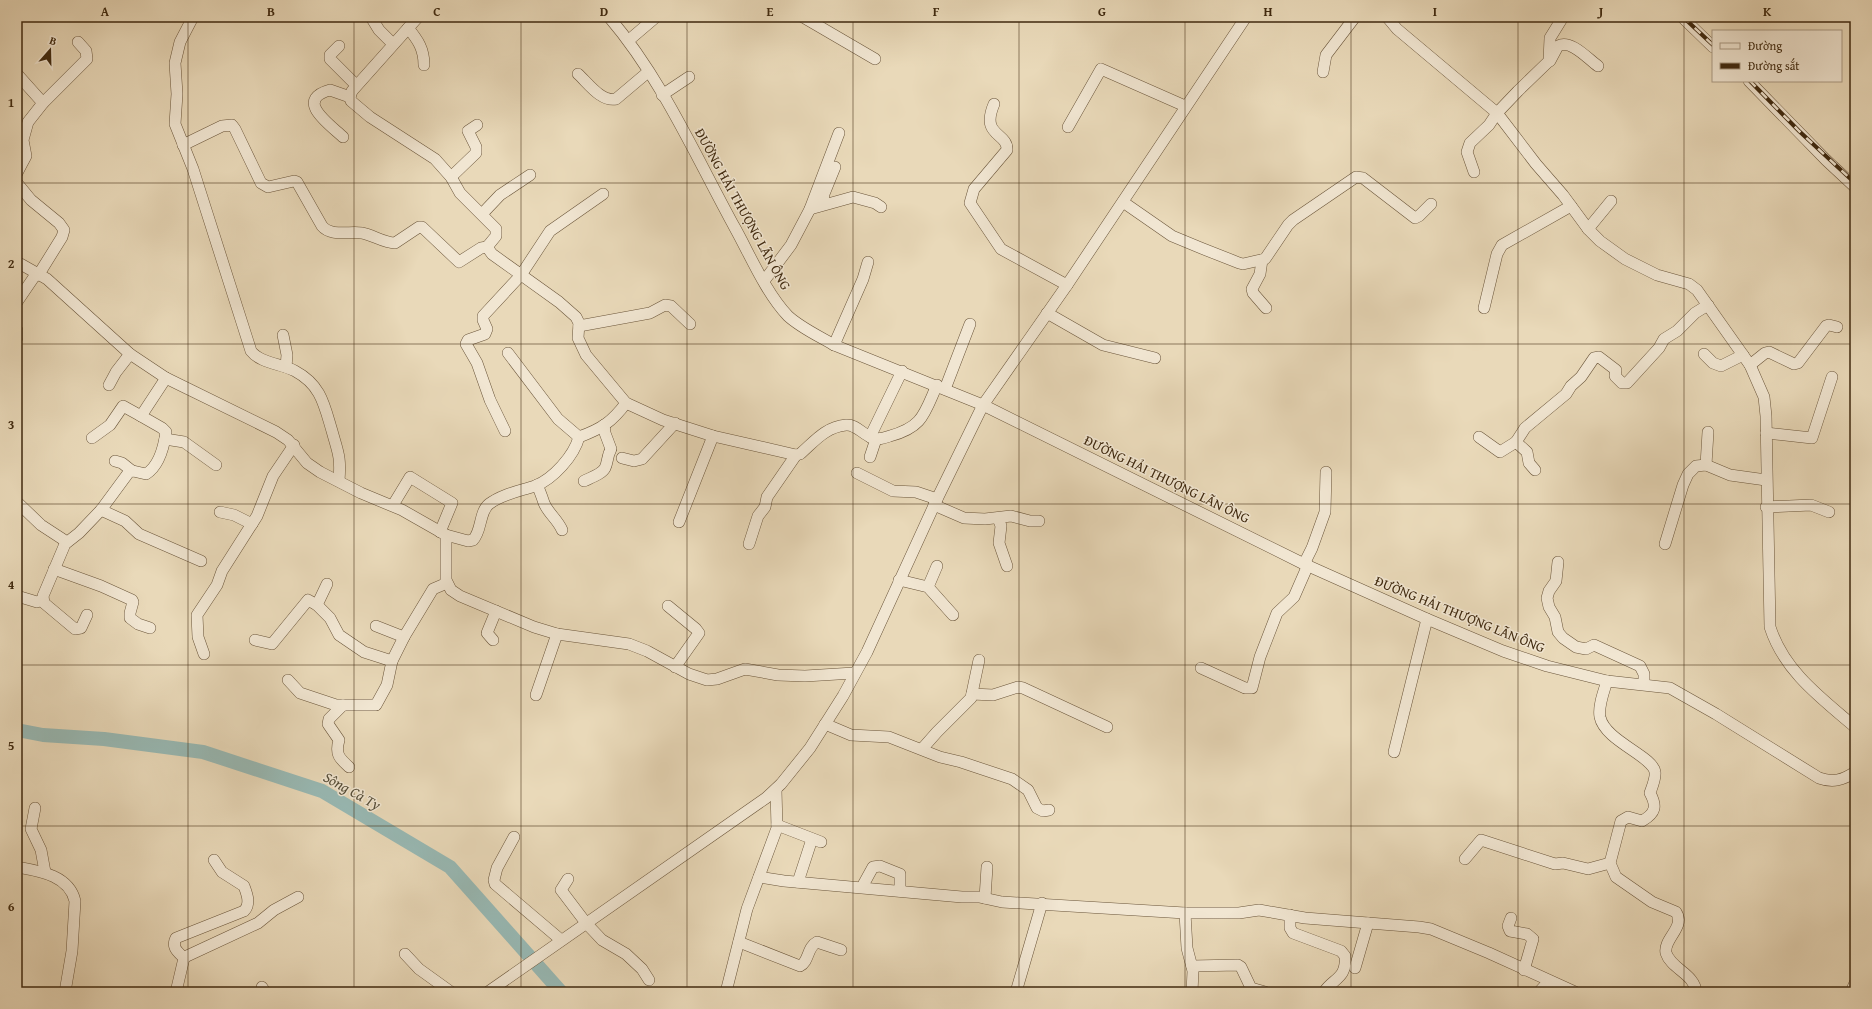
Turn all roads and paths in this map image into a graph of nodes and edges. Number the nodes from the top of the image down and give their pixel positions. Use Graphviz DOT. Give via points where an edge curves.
graph roads {
  1 [pos="193,17"];
  2 [pos="371,17"];
  3 [pos="418,17"];
  4 [pos="609,17"];
  5 [pos="656,17"];
  6 [pos="804,17"];
  7 [pos="1246,17"];
  8 [pos="1355,17"];
  9 [pos="1387,17"];
  10 [pos="1564,17"];
  11 [pos="1682,17"];
  12 [pos="408,28"];
  13 [pos="629,40"];
  14 [pos="78,42"];
  15 [pos="393,44"];
  16 [pos="339,46"];
  17 [pos="1712,46"];
  18 [pos="875,59"];
  19 [pos="1549,61"];
  20 [pos="424,65"];
  21 [pos="1598,66"];
  22 [pos="648,72"];
  23 [pos="1323,72"];
  24 [pos="17,74"];
  25 [pos="578,74"];
  26 [pos="689,77"];
  27 [pos="1750,82"];
  28 [pos="356,85"];
  29 [pos="662,94"];
  30 [pos="350,97"];
  31 [pos="43,103"];
  32 [pos="994,104"];
  33 [pos="1185,106"];
  34 [pos="1498,113"];
  35 [pos="477,125"];
  36 [pos="1068,127"];
  37 [pos="839,133"];
  38 [pos="343,137"];
  39 [pos="183,145"];
  40 [pos="835,167"];
  41 [pos="1474,172"];
  42 [pos="17,173"];
  43 [pos="530,176"];
  44 [pos="450,177"];
  45 [pos="17,184"];
  46 [pos="1855,187"];
  47 [pos="603,194"];
  48 [pos="1611,201"];
  49 [pos="1123,202"];
  50 [pos="823,204"];
  51 [pos="1431,204"];
  52 [pos="1571,206"];
  53 [pos="881,207"];
  54 [pos="810,209"];
  55 [pos="482,214"];
  56 [pos="1588,229"];
  57 [pos="487,247"];
  58 [pos="1262,260"];
  59 [pos="17,262"];
  60 [pos="868,262"];
  61 [pos="39,274"];
  62 [pos="522,275"];
  63 [pos="764,281"];
  64 [pos="1067,285"];
  65 [pos="17,302"];
  66 [pos="1708,305"];
  67 [pos="1266,308"];
  68 [pos="1484,308"];
  69 [pos="1047,312"];
  70 [pos="690,324"];
  71 [pos="970,324"];
  72 [pos="579,326"];
  73 [pos="1837,328"];
  74 [pos="17,330"];
  75 [pos="283,335"];
  76 [pos="17,338"];
  77 [pos="834,345"];
  78 [pos="508,353"];
  79 [pos="130,354"];
  80 [pos="1704,354"];
  81 [pos="1743,356"];
  82 [pos="1155,358"];
  83 [pos="1750,365"];
  84 [pos="286,367"];
  85 [pos="902,371"];
  86 [pos="1832,377"];
  87 [pos="166,378"];
  88 [pos="109,385"];
  89 [pos="941,387"];
  90 [pos="626,403"];
  91 [pos="983,405"];
  92 [pos="141,416"];
  93 [pos="675,424"];
  94 [pos="604,425"];
  95 [pos="505,430"];
  96 [pos="1708,432"];
  97 [pos="1766,433"];
  98 [pos="713,436"];
  99 [pos="579,437"];
  100 [pos="1478,437"];
  101 [pos="92,438"];
  102 [pos="873,438"];
  103 [pos="165,439"];
  104 [pos="1516,442"];
  105 [pos="294,445"];
  106 [pos="796,455"];
  107 [pos="870,457"];
  108 [pos="622,458"];
  109 [pos="115,461"];
  110 [pos="216,465"];
  111 [pos="1706,465"];
  112 [pos="1535,470"];
  113 [pos="132,471"];
  114 [pos="1326,472"];
  115 [pos="857,473"];
  116 [pos="1766,480"];
  117 [pos="339,481"];
  118 [pos="584,481"];
  119 [pos="536,485"];
  120 [pos="17,502"];
  121 [pos="935,502"];
  122 [pos="393,505"];
  123 [pos="1766,507"];
  124 [pos="101,510"];
  125 [pos="220,512"];
  126 [pos="1829,512"];
  127 [pos="998,518"];
  128 [pos="1039,521"];
  129 [pos="679,522"];
  130 [pos="252,524"];
  131 [pos="562,530"];
  132 [pos="443,534"];
  133 [pos="67,542"];
  134 [pos="749,544"];
  135 [pos="1665,544"];
  136 [pos="201,561"];
  137 [pos="1558,562"];
  138 [pos="1306,565"];
  139 [pos="937,566"];
  140 [pos="1007,566"];
  141 [pos="54,569"];
  142 [pos="899,580"];
  143 [pos="447,583"];
  144 [pos="327,584"];
  145 [pos="928,587"];
  146 [pos="17,596"];
  147 [pos="42,600"];
  148 [pos="317,605"];
  149 [pos="668,606"];
  150 [pos="496,611"];
  151 [pos="87,615"];
  152 [pos="953,615"];
  153 [pos="1427,619"];
  154 [pos="376,626"];
  155 [pos="150,628"];
  156 [pos="557,634"];
  157 [pos="404,637"];
  158 [pos="255,640"];
  159 [pos="493,640"];
  160 [pos="204,654"];
  161 [pos="979,660"];
  162 [pos="392,661"];
  163 [pos="675,667"];
  164 [pos="1201,668"];
  165 [pos="854,672"];
  166 [pos="288,680"];
  167 [pos="1607,681"];
  168 [pos="1644,684"];
  169 [pos="972,694"];
  170 [pos="536,695"];
  171 [pos="343,705"];
  172 [pos="825,724"];
  173 [pos="1107,727"];
  174 [pos="1855,727"];
  175 [pos="922,749"];
  176 [pos="1394,752"];
  177 [pos="349,767"];
  178 [pos="1855,772"];
  179 [pos="776,790"];
  180 [pos="35,808"];
  181 [pos="1049,810"];
  182 [pos="777,825"];
  183 [pos="514,837"];
  184 [pos="1466,859"];
  185 [pos="214,860"];
  186 [pos="1610,863"];
  187 [pos="17,867"];
  188 [pos="987,867"];
  189 [pos="44,872"];
  190 [pos="759,877"];
  191 [pos="568,879"];
  192 [pos="798,882"];
  193 [pos="862,887"];
  194 [pos="900,891"];
  195 [pos="298,898"];
  196 [pos="985,898"];
  197 [pos="1042,903"];
  198 [pos="1185,913"];
  199 [pos="1290,915"];
  200 [pos="1511,918"];
  201 [pos="586,923"];
  202 [pos="1368,923"];
  203 [pos="559,941"];
  204 [pos="740,942"];
  205 [pos="841,950"];
  206 [pos="405,954"];
  207 [pos="184,958"];
  208 [pos="1192,966"];
  209 [pos="1355,968"];
  210 [pos="1524,970"];
  211 [pos="649,980"];
  212 [pos="1549,981"];
  213 [pos="1855,983"];
  214 [pos="65,992"];
  215 [pos="176,992"];
  216 [pos="451,992"];
  217 [pos="488,992"];
  218 [pos="726,992"];
  219 [pos="1016,992"];
  220 [pos="1192,992"];
  221 [pos="1265,992"];
  222 [pos="1324,992"];
  223 [pos="1539,992"];
  224 [pos="1575,992"];
  225 [pos="1696,992"];
  226 [pos="1852,992"];
  1 -- 39 [label="street" via="180,42 175,64 175,121"];
  2 -- 15 [label="street" via="379,30"];
  3 -- 12 [label="street"];
  4 -- 13 [label="street, ĐƯỜNG HẢI THƯỢNG LÃN ÔNG"];
  5 -- 13 [label="street"];
  6 -- 18 [label="street"];
  7 -- 33 [label="street"];
  8 -- 23 [label="street" via="1326,55"];
  9 -- 34 [label="street" via="1397,30"];
  10 -- 19 [label="street" via="1550,38"];
  11 -- 17 [label="street"];
  12 -- 15 [label="street"];
  12 -- 20 [label="street" via="421,45"];
  13 -- 22 [label="street, ĐƯỜNG HẢI THƯỢNG LÃN ÔNG"];
  14 -- 31 [label="street" via="86,51 87,59"];
  15 -- 28 [label="street"];
  16 -- 28 [label="street" via="330,55 330,59"];
  19 -- 21 [label="street" via="1558,46 1565,45 1571,46"];
  19 -- 34 [label="street"];
  22 -- 25 [label="street" via="616,99 610,100 604,98"];
  22 -- 29 [label="street, ĐƯỜNG HẢI THƯỢNG LÃN ÔNG"];
  24 -- 31 [label="street"];
  26 -- 29 [label="street"];
  27 -- 46 [label="street"];
  28 -- 30 [label="street"];
  29 -- 63 [label="street, ĐƯỜNG HẢI THƯỢNG LÃN ÔNG"];
  30 -- 38 [label="street" via="330,90 322,93 313,102 321,117"];
  30 -- 44 [label="street" via="353,103 370,117 432,156"];
  31 -- 42 [label="street" via="24,129 26,156"];
  32 -- 64 [label="street" via="990,124 1005,143 1007,150 974,189 970,203 1001,249"];
  33 -- 36 [label="street" via="1101,69"];
  33 -- 49 [label="street"];
  34 -- 41 [label="street" via="1467,149"];
  34 -- 52 [label="street"];
  35 -- 44 [label="street" via="468,131 476,147 476,153"];
  37 -- 54 [label="street"];
  39 -- 57 [label="street" via="222,126 232,125 260,183 268,187 297,182 322,226 327,230 362,233 395,243 422,227 459,262"];
  39 -- 84 [label="street" via="194,169 251,351 258,357"];
  40 -- 50 [label="street" via="824,194"];
  43 -- 55 [label="street" via="500,195"];
  44 -- 55 [label="street" via="460,192"];
  45 -- 61 [label="street" via="64,230"];
  47 -- 62 [label="street" via="550,231"];
  48 -- 56 [label="street"];
  49 -- 58 [label="street" via="1172,236 1239,263"];
  49 -- 64 [label="street"];
  50 -- 53 [label="street" via="853,197"];
  50 -- 54 [label="street"];
  51 -- 58 [label="street" via="1415,218 1364,178 1356,177 1293,220"];
  52 -- 56 [label="street"];
  52 -- 68 [label="street" via="1502,245 1497,254"];
  54 -- 63 [label="street" via="791,245"];
  55 -- 57 [label="street" via="497,231"];
  56 -- 66 [label="street" via="1625,259 1657,275 1688,284 1697,290"];
  57 -- 62 [label="street" via="492,254"];
  58 -- 67 [label="street" via="1260,274 1252,289"];
  59 -- 61 [label="street"];
  60 -- 77 [label="street"];
  61 -- 65 [label="street" via="34,277"];
  61 -- 79 [label="street"];
  62 -- 72 [label="street" via="576,317"];
  62 -- 95 [label="street" via="483,316 487,329 485,334 468,340 466,344 477,362 490,400"];
  63 -- 77 [label="street, ĐƯỜNG HẢI THƯỢNG LÃN ÔNG" via="788,316"];
  64 -- 69 [label="street"];
  66 -- 81 [label="street"];
  66 -- 104 [label="street" via="1695,313 1677,332 1664,339 1627,383 1622,383 1615,376 1616,370 1599,357 1594,358 1566,394 1525,428"];
  69 -- 82 [label="street" via="1103,345"];
  69 -- 91 [label="street"];
  70 -- 72 [label="street" via="671,306 665,304 650,312"];
  71 -- 89 [label="street"];
  72 -- 90 [label="street" via="578,338 586,355"];
  73 -- 83 [label="street" via="1826,326 1798,363 1794,364 1769,352"];
  74 -- 76 [label="street"];
  75 -- 84 [label="street" via="287,355"];
  77 -- 85 [label="street, ĐƯỜNG HẢI THƯỢNG LÃN ÔNG"];
  78 -- 99 [label="street" via="558,419"];
  79 -- 87 [label="street"];
  79 -- 88 [label="street"];
  80 -- 81 [label="street" via="1713,363 1721,366"];
  81 -- 83 [label="street"];
  83 -- 97 [label="street" via="1764,397"];
  84 -- 117 [label="street" via="307,379 322,397 340,458"];
  85 -- 89 [label="street, ĐƯỜNG HẢI THƯỢNG LÃN ÔNG"];
  85 -- 102 [label="street"];
  86 -- 97 [label="street" via="1812,438"];
  87 -- 92 [label="street"];
  87 -- 105 [label="street" via="276,432"];
  89 -- 91 [label="street, ĐƯỜNG HẢI THƯỢNG LÃN ÔNG"];
  89 -- 102 [label="street" via="913,428"];
  90 -- 93 [label="street"];
  90 -- 94 [label="street" via="610,422"];
  91 -- 121 [label="street"];
  91 -- 138 [label="street, ĐƯỜNG HẢI THƯỢNG LÃN ÔNG"];
  92 -- 101 [label="street" via="123,406 110,425"];
  92 -- 103 [label="street" via="165,430"];
  93 -- 98 [label="street"];
  93 -- 108 [label="street" via="642,459 634,461"];
  94 -- 99 [label="street"];
  94 -- 118 [label="street" via="610,449 605,468"];
  96 -- 111 [label="street"];
  97 -- 116 [label="street"];
  98 -- 106 [label="street"];
  98 -- 129 [label="street"];
  99 -- 119 [label="street" via="569,458 546,480"];
  100 -- 104 [label="street" via="1500,452"];
  102 -- 106 [label="street" via="852,426 842,426 825,432"];
  102 -- 107 [label="street"];
  103 -- 110 [label="street" via="184,442"];
  103 -- 113 [label="street" via="161,454 150,472 142,474"];
  104 -- 112 [label="street" via="1527,452 1529,463"];
  105 -- 117 [label="street" via="309,465"];
  105 -- 130 [label="street" via="273,476"];
  106 -- 134 [label="street" via="767,497"];
  109 -- 113 [label="street"];
  111 -- 116 [label="street" via="1730,475"];
  111 -- 135 [label="street" via="1696,466 1688,474"];
  113 -- 124 [label="street"];
  114 -- 138 [label="street" via="1325,512"];
  115 -- 121 [label="street" via="894,491 916,492"];
  116 -- 123 [label="street"];
  117 -- 122 [label="street" via="361,493"];
  119 -- 131 [label="street" via="544,503"];
  119 -- 132 [label="street" via="518,490 489,504 475,538 471,541"];
  120 -- 133 [label="street" via="41,525"];
  121 -- 127 [label="street" via="964,518"];
  121 -- 142 [label="street"];
  122 -- 132 [label="street"];
  122 -- 132 [label="street" via="410,477 452,503"];
  123 -- 126 [label="street" via="1811,505"];
  123 -- 174 [label="street" via="1768,613 1774,638 1784,658 1808,687"];
  124 -- 133 [label="street"];
  124 -- 136 [label="street" via="121,519 140,534"];
  125 -- 130 [label="street" via="234,515"];
  127 -- 128 [label="street" via="1011,516"];
  127 -- 140 [label="street" via="1001,526 999,543"];
  130 -- 160 [label="street" via="197,615 198,637"];
  132 -- 143 [label="street"];
  133 -- 141 [label="street"];
  137 -- 168 [label="street" via="1556,580 1547,598 1560,634 1576,647 1586,649 1594,645 1640,666 1644,674"];
  138 -- 153 [label="street, ĐƯỜNG HẢI THƯỢNG LÃN ÔNG"];
  138 -- 164 [label="street" via="1294,597 1277,613 1251,689"];
  139 -- 145 [label="street"];
  141 -- 147 [label="street"];
  141 -- 155 [label="street" via="132,600 130,618"];
  142 -- 145 [label="street"];
  142 -- 165 [label="street" via="867,652"];
  143 -- 150 [label="street" via="451,590 460,596"];
  143 -- 157 [label="street" via="430,593"];
  144 -- 148 [label="street"];
  145 -- 152 [label="street"];
  146 -- 147 [label="street" via="37,602"];
  147 -- 151 [label="street" via="75,629 81,628"];
  148 -- 158 [label="street" via="308,600 272,644"];
  148 -- 162 [label="street" via="330,618 339,635 364,652"];
  149 -- 163 [label="street" via="699,634"];
  150 -- 156 [label="street"];
  150 -- 159 [label="street" via="487,633"];
  153 -- 167 [label="street, ĐƯỜNG HẢI THƯỢNG LÃN ÔNG" via="1522,658"];
  153 -- 176 [label="street"];
  154 -- 157 [label="street"];
  156 -- 163 [label="street" via="629,644"];
  156 -- 170 [label="street"];
  157 -- 162 [label="street"];
  161 -- 169 [label="street"];
  162 -- 171 [label="street" via="386,686 378,704"];
  163 -- 165 [label="street" via="710,681 745,669 778,675 805,676"];
  165 -- 172 [label="street" via="843,696"];
  166 -- 171 [label="street" via="300,693"];
  167 -- 168 [label="street, ĐƯỜNG HẢI THƯỢNG LÃN ÔNG"];
  167 -- 186 [label="street" via="1600,710 1602,721 1625,746 1652,764 1656,775 1650,793 1655,802 1654,810 1642,821 1628,817 1621,821"];
  168 -- 178 [label="street, ĐƯỜNG HẢI THƯỢNG LÃN ÔNG" via="1677,691 1826,781 1838,780"];
  169 -- 173 [label="street" via="993,695 1018,687 1023,688"];
  169 -- 175 [label="street" via="968,702"];
  171 -- 177 [label="street" via="329,719 328,724 338,738 338,754"];
  172 -- 175 [label="street" via="851,735 889,737"];
  172 -- 179 [label="street" via="810,748"];
  175 -- 181 [label="street" via="1012,779 1028,790 1037,808"];
  179 -- 182 [label="street"];
  179 -- 201 [label="street"];
  180 -- 189 [label="street" via="31,829 41,850"];
  182 -- 190 [label="street"];
  182 -- 192 [label="street" via="817,841"];
  183 -- 203 [label="street" via="497,868 494,880"];
  184 -- 186 [label="street" via="1481,840 1555,864 1563,863 1588,869"];
  185 -- 207 [label="street" via="222,872 244,886 248,907 244,911 176,938 174,948"];
  186 -- 225 [label="street" via="1616,877 1621,881 1652,902 1672,909 1679,916 1666,951 1671,960 1693,982"];
  187 -- 189 [label="street"];
  188 -- 196 [label="street"];
  189 -- 214 [label="street" via="70,889 75,901 72,951"];
  190 -- 192 [label="street"];
  190 -- 204 [label="street" via="747,909"];
  191 -- 201 [label="street" via="562,891"];
  192 -- 193 [label="street"];
  193 -- 194 [label="street"];
  193 -- 194 [label="street" via="873,867 880,866 900,874"];
  194 -- 196 [label="street"];
  195 -- 207 [label="street" via="274,910 258,923"];
  196 -- 197 [label="street" via="1002,902"];
  197 -- 198 [label="street"];
  197 -- 219 [label="street"];
  198 -- 199 [label="street" via="1239,913 1259,910"];
  198 -- 208 [label="street" via="1187,948"];
  199 -- 202 [label="street"];
  199 -- 222 [label="street" via="1290,928 1293,933 1341,951 1345,956 1339,980"];
  200 -- 210 [label="street" via="1508,926 1510,931 1527,934 1533,939"];
  201 -- 203 [label="street"];
  201 -- 211 [label="street" via="602,940 626,954 642,969"];
  202 -- 209 [label="street"];
  202 -- 210 [label="street" via="1399,924 1431,930"];
  203 -- 217 [label="street"];
  204 -- 205 [label="street" via="800,966 814,944 821,943"];
  204 -- 218 [label="street"];
  206 -- 216 [label="street" via="419,969"];
  207 -- 215 [label="street"];
  208 -- 220 [label="street"];
  208 -- 221 [label="street" via="1241,967 1251,988"];
  210 -- 212 [label="street"];
  212 -- 223 [label="street"];
  212 -- 224 [label="street"];
  213 -- 226 [label="street"];
}
